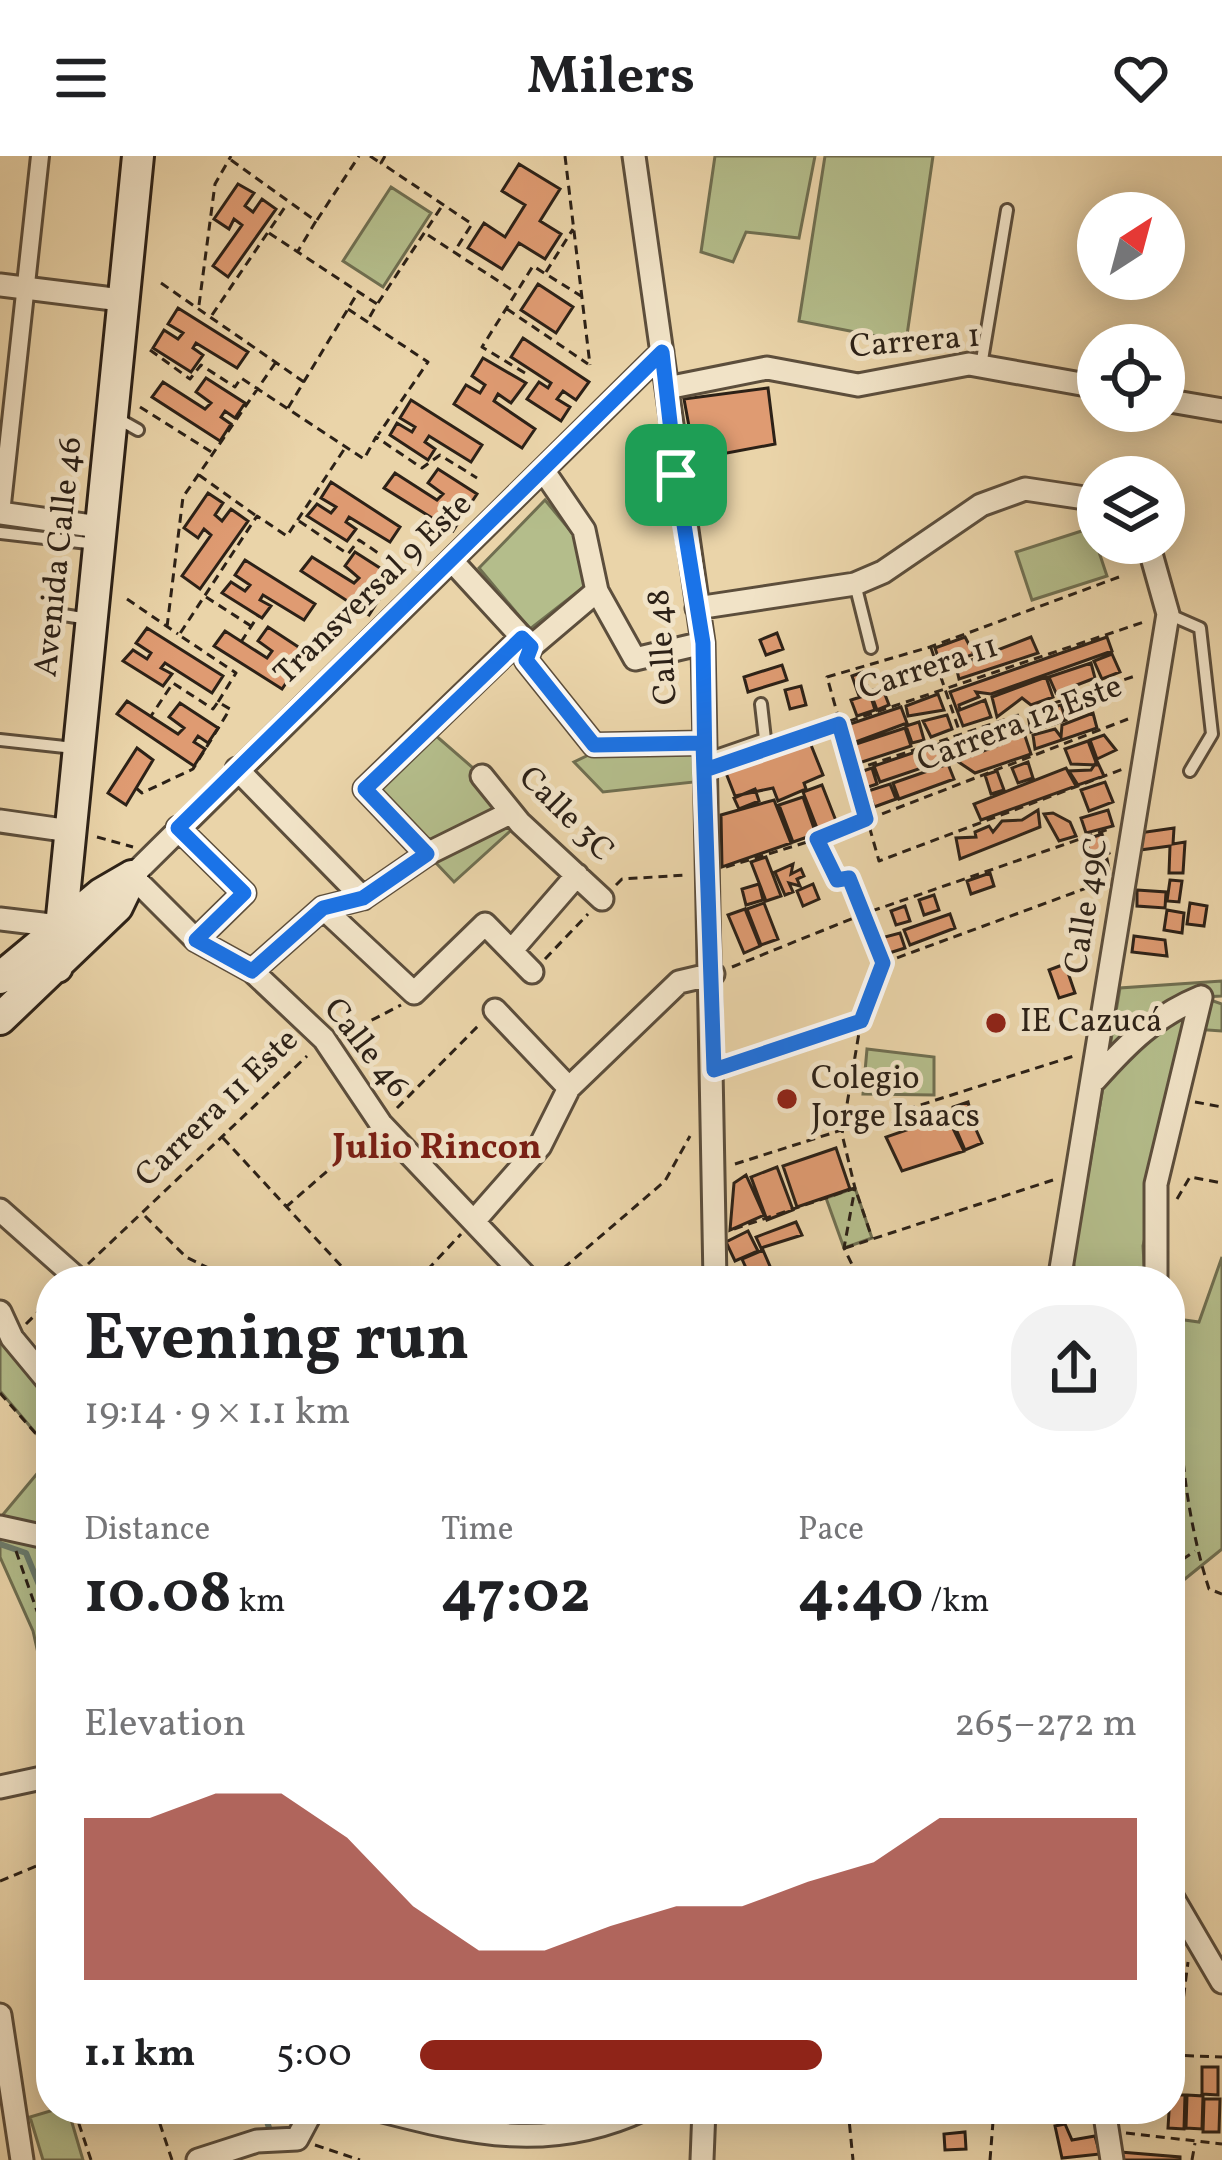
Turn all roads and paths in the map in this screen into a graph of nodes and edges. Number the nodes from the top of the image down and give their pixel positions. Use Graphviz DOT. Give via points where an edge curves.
graph roads {
  1 [pos="40,156"];
  2 [pos="138,156"];
  3 [pos="359,156"];
  4 [pos="370,156"];
  5 [pos="385,156"];
  6 [pos="564,156"];
  7 [pos="634,156"];
  8 [pos="230,158"];
  9 [pos="381,163"];
  10 [pos="288,202"];
  11 [pos="443,204"];
  12 [pos="1007,210"];
  13 [pos="316,221"];
  14 [pos="574,228"];
  15 [pos="268,232"];
  16 [pos="425,232"];
  17 [pos="298,252"];
  18 [pos="454,252"];
  19 [pos="545,274"];
  20 [pos="160,283"];
  21 [pos="0,285"];
  22 [pos="23,289"];
  23 [pos="358,292"];
  24 [pos="517,293"];
  25 [pos="582,296"];
  26 [pos="121,300"];
  27 [pos="377,304"];
  28 [pos="199,309"];
  29 [pos="348,309"];
  30 [pos="506,309"];
  31 [pos="211,317"];
  32 [pos="367,322"];
  33 [pos="150,350"];
  34 [pos="662,352"];
  35 [pos="276,362"];
  36 [pos="980,365"];
  37 [pos="525,373"];
  38 [pos="304,382"];
  39 [pos="1077,383"];
  40 [pos="258,388"];
  41 [pos="668,388"];
  42 [pos="1185,404"];
  43 [pos="288,408"];
  44 [pos="1222,410"];
  45 [pos="125,411"];
  46 [pos="138,430"];
  47 [pos="376,437"];
  48 [pos="346,447"];
  49 [pos="214,454"];
  50 [pos="543,470"];
  51 [pos="199,475"];
  52 [pos="477,478"];
  53 [pos="1077,497"];
  54 [pos="0,513"];
  55 [pos="257,516"];
  56 [pos="297,520"];
  57 [pos="0,533"];
  58 [pos="98,536"];
  59 [pos="452,561"];
  60 [pos="393,562"];
  61 [pos="1154,564"];
  62 [pos="1119,577"];
  63 [pos="855,584"];
  64 [pos="597,591"];
  65 [pos="205,596"];
  66 [pos="127,598"];
  67 [pos="698,608"];
  68 [pos="57,614"];
  69 [pos="1168,614"];
  70 [pos="258,616"];
  71 [pos="90,619"];
  72 [pos="251,626"];
  73 [pos="167,627"];
  74 [pos="179,635"];
  75 [pos="241,642"];
  76 [pos="526,642"];
  77 [pos="703,643"];
  78 [pos="930,646"];
  79 [pos="871,648"];
  80 [pos="1160,668"];
  81 [pos="944,692"];
  82 [pos="218,702"];
  83 [pos="761,704"];
  84 [pos="1152,710"];
  85 [pos="151,716"];
  86 [pos="839,724"];
  87 [pos="961,736"];
  88 [pos="0,740"];
  89 [pos="772,747"];
  90 [pos="76,748"];
  91 [pos="704,751"];
  92 [pos="1144,761"];
  93 [pos="237,769"];
  94 [pos="852,770"];
  95 [pos="1190,771"];
  96 [pos="482,776"];
  97 [pos="136,788"];
  98 [pos="510,813"];
  99 [pos="866,819"];
  100 [pos="1135,820"];
  101 [pos="0,821"];
  102 [pos="178,828"];
  103 [pos="80,832"];
  104 [pos="817,839"];
  105 [pos="427,854"];
  106 [pos="134,862"];
  107 [pos="707,873"];
  108 [pos="1127,873"];
  109 [pos="577,875"];
  110 [pos="363,898"];
  111 [pos="602,899"];
  112 [pos="323,908"];
  113 [pos="866,913"];
  114 [pos="0,919"];
  115 [pos="59,926"];
  116 [pos="196,940"];
  117 [pos="512,950"];
  118 [pos="883,963"];
  119 [pos="57,967"];
  120 [pos="252,971"];
  121 [pos="532,972"];
  122 [pos="713,974"];
  123 [pos="0,978"];
  124 [pos="414,992"];
  125 [pos="495,1010"];
  126 [pos="0,1018"];
  127 [pos="861,1021"];
  128 [pos="324,1039"];
  129 [pos="1099,1048"];
  130 [pos="714,1070"];
  131 [pos="1094,1081"];
  132 [pos="569,1088"];
  133 [pos="1175,1098"];
  134 [pos="1222,1107"];
  135 [pos="693,1131"];
  136 [pos="842,1134"];
  137 [pos="223,1138"];
  138 [pos="715,1170"];
  139 [pos="1076,1173"];
  140 [pos="1222,1183"];
  141 [pos="855,1188"];
  142 [pos="0,1210"];
  143 [pos="143,1215"];
  144 [pos="475,1220"];
  145 [pos="715,1235"];
  146 [pos="872,1238"];
  147 [pos="1153,1239"];
  148 [pos="844,1248"];
  149 [pos="64,1266"];
  150 [pos="90,1266"];
  151 [pos="204,1266"];
  152 [pos="341,1266"];
  153 [pos="431,1266"];
  154 [pos="516,1266"];
  155 [pos="566,1266"];
  156 [pos="715,1266"];
  157 [pos="853,1266"];
  158 [pos="1060,1266"];
  159 [pos="1155,1266"];
  160 [pos="0,1312"];
  161 [pos="36,1314"];
  162 [pos="12,1338"];
  163 [pos="36,1367"];
  164 [pos="0,1393"];
  165 [pos="36,1434"];
  166 [pos="1185,1453"];
  167 [pos="0,1527"];
  168 [pos="36,1535"];
  169 [pos="1196,1550"];
  170 [pos="1185,1558"];
  171 [pos="19,1561"];
  172 [pos="1222,1594"];
  173 [pos="36,1609"];
  174 [pos="36,1779"];
  175 [pos="0,1786"];
  176 [pos="36,1866"];
  177 [pos="0,1881"];
  178 [pos="1185,1924"];
  179 [pos="1192,1938"];
  180 [pos="1185,1981"];
  181 [pos="1222,1982"];
  182 [pos="0,2015"];
  183 [pos="1185,2055"];
  184 [pos="1222,2057"];
  185 [pos="79,2124"];
  186 [pos="160,2124"];
  187 [pos="305,2124"];
  188 [pos="436,2124"];
  189 [pos="606,2124"];
  190 [pos="703,2124"];
  191 [pos="849,2124"];
  192 [pos="993,2124"];
  193 [pos="1106,2124"];
  194 [pos="1122,2124"];
  195 [pos="297,2139"];
  196 [pos="1195,2141"];
  197 [pos="1222,2144"];
  198 [pos="22,2160"];
  199 [pos="91,2160"];
  200 [pos="172,2160"];
  201 [pos="198,2160"];
  202 [pos="360,2160"];
  203 [pos="702,2160"];
  204 [pos="853,2160"];
  205 [pos="990,2160"];
  206 [pos="1112,2160"];
  207 [pos="1192,2160"];
  1 -- 22 [label="street"];
  2 -- 26 [label="main road, Avenida Calle 46"];
  3 -- 13 [label="path"];
  4 -- 9 [label="path"];
  5 -- 9 [label="path"];
  6 -- 14 [label="path"];
  7 -- 34 [label="street, Calle 48"];
  8 -- 10 [label="path"];
  8 -- 28 [label="path" via="215,184"];
  9 -- 11 [label="path"];
  10 -- 13 [label="path"];
  10 -- 15 [label="path"];
  11 -- 16 [label="path"];
  11 -- 18 [label="path" via="472,224"];
  12 -- 36 [label="lane"];
  13 -- 17 [label="path"];
  14 -- 19 [label="path"];
  14 -- 25 [label="path"];
  15 -- 17 [label="path"];
  15 -- 31 [label="path"];
  16 -- 18 [label="path"];
  16 -- 27 [label="path"];
  17 -- 23 [label="path"];
  18 -- 24 [label="path"];
  19 -- 24 [label="path" via="533,266"];
  19 -- 25 [label="path"];
  20 -- 28 [label="path"];
  21 -- 22 [label="street"];
  22 -- 26 [label="street"];
  22 -- 54 [label="street"];
  23 -- 27 [label="path"];
  23 -- 29 [label="path"];
  24 -- 30 [label="path"];
  25 -- 30 [label="path" via="590,365"];
  26 -- 45 [label="main road, Avenida Calle 46"];
  27 -- 32 [label="path"];
  28 -- 31 [label="path"];
  29 -- 32 [label="path"];
  29 -- 38 [label="path"];
  30 -- 37 [label="path" via="482,347"];
  31 -- 35 [label="path"];
  32 -- 47 [label="path" via="428,362"];
  33 -- 40 [label="path" via="190,379 201,365 236,387 242,378"];
  34 -- 41 [label="street, Calle 48"];
  34 -- 50 [label="street, Transversal 9 Este"];
  35 -- 38 [label="path"];
  35 -- 40 [label="path"];
  36 -- 39 [label="street, Carrera 1"];
  36 -- 41 [label="street, Carrera 1" via="858,385 766,368"];
  38 -- 43 [label="path"];
  40 -- 43 [label="path"];
  40 -- 49 [label="path"];
  41 -- 67 [label="street, Calle 48"];
  42 -- 44 [label="street"];
  43 -- 48 [label="path"];
  45 -- 46 [label="lane"];
  45 -- 49 [label="path"];
  45 -- 58 [label="main road, Avenida Calle 46"];
  47 -- 48 [label="path" via="364,459"];
  47 -- 52 [label="path" via="422,468 440,455"];
  48 -- 56 [label="path"];
  49 -- 51 [label="path"];
  50 -- 59 [label="street, Transversal 9 Este"];
  50 -- 64 [label="street" via="584,530"];
  51 -- 55 [label="path"];
  51 -- 73 [label="path" via="183,497"];
  53 -- 63 [label="street" via="1025,489 981,505"];
  54 -- 58 [label="street"];
  55 -- 56 [label="path" via="287,536"];
  55 -- 65 [label="path"];
  56 -- 60 [label="path" via="348,554 359,540"];
  57 -- 58 [label="lane"];
  58 -- 71 [label="main road, Avenida Calle 46"];
  59 -- 76 [label="street"];
  59 -- 93 [label="street, Transversal 9 Este"];
  61 -- 69 [label="street, Calle 49C"];
  62 -- 78 [label="path"];
  63 -- 67 [label="street"];
  63 -- 79 [label="lane"];
  64 -- 76 [label="street"];
  64 -- 77 [label="street" via="635,659"];
  65 -- 72 [label="path"];
  65 -- 74 [label="path"];
  66 -- 73 [label="path"];
  67 -- 77 [label="street, Calle 48"];
  68 -- 71 [label="lane"];
  69 -- 80 [label="street, Calle 49C"];
  69 -- 81 [label="path, Carrera 11"];
  69 -- 95 [label="lane" via="1200,628 1212,734"];
  70 -- 72 [label="path"];
  71 -- 90 [label="main road, Avenida Calle 46"];
  72 -- 75 [label="path"];
  73 -- 74 [label="path"];
  74 -- 82 [label="path" via="236,674"];
  76 -- 91 [label="street" via="526,660 594,745"];
  76 -- 105 [label="street" via="365,789"];
  77 -- 91 [label="street, Calle 48"];
  78 -- 81 [label="path"];
  78 -- 86 [label="path" via="827,677"];
  80 -- 84 [label="street, Calle 49C"];
  80 -- 87 [label="path"];
  81 -- 86 [label="path, Carrera 11"];
  81 -- 87 [label="path"];
  82 -- 85 [label="path" via="213,709 172,682"];
  82 -- 97 [label="path" via="230,710 193,770 142,793"];
  83 -- 91 [label="lane" via="765,739"];
  84 -- 92 [label="street, Calle 49C"];
  84 -- 99 [label="path, Carrera 12 Este"];
  86 -- 89 [label="path, Carrera 11"];
  86 -- 94 [label="path"];
  87 -- 94 [label="path"];
  88 -- 90 [label="lane"];
  90 -- 103 [label="main road, Avenida Calle 46"];
  91 -- 107 [label="street, Calle 48"];
  92 -- 99 [label="path" via="879,861"];
  92 -- 100 [label="street, Calle 49C"];
  93 -- 102 [label="street, Transversal 9 Este"];
  93 -- 110 [label="street"];
  94 -- 99 [label="path"];
  96 -- 98 [label="street, Calle 3C"];
  98 -- 105 [label="street"];
  98 -- 109 [label="street, Calle 3C"];
  99 -- 104 [label="path, Carrera 12 Este"];
  100 -- 108 [label="street, Calle 49C"];
  100 -- 113 [label="path"];
  101 -- 103 [label="street"];
  102 -- 106 [label="street, Transversal 9 Este"];
  102 -- 116 [label="street" via="244,893"];
  103 -- 106 [label="path"];
  103 -- 115 [label="main road, Avenida Calle 46"];
  104 -- 107 [label="path, Carrera 12 Este"];
  104 -- 113 [label="path"];
  105 -- 110 [label="street"];
  106 -- 115 [label="main road"];
  106 -- 116 [label="street, Calle 46"];
  106 -- 119 [label="main road" via="117,908"];
  107 -- 122 [label="street, Calle 48"];
  108 -- 118 [label="path"];
  108 -- 129 [label="street, Calle 49C"];
  109 -- 111 [label="street, Calle 3C"];
  109 -- 117 [label="street"];
  110 -- 112 [label="street"];
  112 -- 120 [label="street"];
  112 -- 124 [label="street"];
  113 -- 118 [label="path"];
  113 -- 122 [label="path"];
  114 -- 115 [label="street"];
  115 -- 119 [label="main road, Avenida Calle 46"];
  115 -- 123 [label="main road"];
  116 -- 120 [label="street, Calle 46"];
  117 -- 121 [label="street"];
  117 -- 124 [label="street" via="485,924"];
  118 -- 127 [label="path"];
  119 -- 126 [label="main road"];
  120 -- 128 [label="street, Calle 46"];
  122 -- 130 [label="street, Calle 48"];
  122 -- 132 [label="street" via="679,982"];
  124 -- 128 [label="path, Carrera 11 Este" via="398,1008"];
  125 -- 132 [label="street"];
  127 -- 130 [label="path"];
  127 -- 136 [label="path"];
  128 -- 137 [label="path, Carrera 11 Este"];
  128 -- 144 [label="street, Calle 46" via="381,1124"];
  129 -- 131 [label="street, Calle 49C"];
  129 -- 136 [label="path"];
  130 -- 138 [label="street, Calle 48"];
  131 -- 133 [label="street" via="1137,1033 1201,997"];
  131 -- 139 [label="street, Calle 49C"];
  132 -- 144 [label="street" via="540,1147"];
  133 -- 134 [label="path"];
  133 -- 147 [label="street"];
  135 -- 155 [label="path" via="665,1181"];
  136 -- 138 [label="path"];
  136 -- 141 [label="path"];
  137 -- 143 [label="path, Carrera 11 Este"];
  137 -- 152 [label="path"];
  138 -- 145 [label="street, Calle 48"];
  139 -- 146 [label="path"];
  139 -- 158 [label="street, Calle 49C"];
  140 -- 147 [label="path" via="1190,1177"];
  141 -- 145 [label="path"];
  141 -- 146 [label="path"];
  141 -- 148 [label="path"];
  142 -- 149 [label="street"];
  143 -- 150 [label="path, Carrera 11 Este"];
  143 -- 151 [label="path"];
  144 -- 153 [label="path"];
  144 -- 154 [label="street, Calle 46"];
  145 -- 156 [label="street, Calle 48"];
  146 -- 148 [label="path"];
  147 -- 159 [label="street"];
  148 -- 157 [label="path"];
  160 -- 162 [label="street"];
  161 -- 162 [label="path"];
  162 -- 163 [label="street"];
  164 -- 165 [label="path"];
  166 -- 169 [label="path"];
  167 -- 168 [label="street"];
  169 -- 170 [label="path"];
  169 -- 172 [label="path" via="1209,1588"];
  171 -- 173 [label="path"];
  174 -- 175 [label="street"];
  176 -- 177 [label="path"];
  178 -- 179 [label="street"];
  179 -- 180 [label="path"];
  179 -- 181 [label="street"];
  182 -- 198 [label="street"];
  183 -- 184 [label="path"];
  185 -- 199 [label="path"];
  186 -- 200 [label="path"];
  187 -- 195 [label="street"];
  188 -- 189 [label="street" via="541,2137"];
  190 -- 203 [label="street"];
  191 -- 204 [label="path"];
  192 -- 205 [label="path"];
  193 -- 206 [label="street"];
  194 -- 196 [label="path"];
  195 -- 201 [label="street" via="257,2141"];
  195 -- 202 [label="path"];
  196 -- 197 [label="path"];
  196 -- 207 [label="path"];
}
